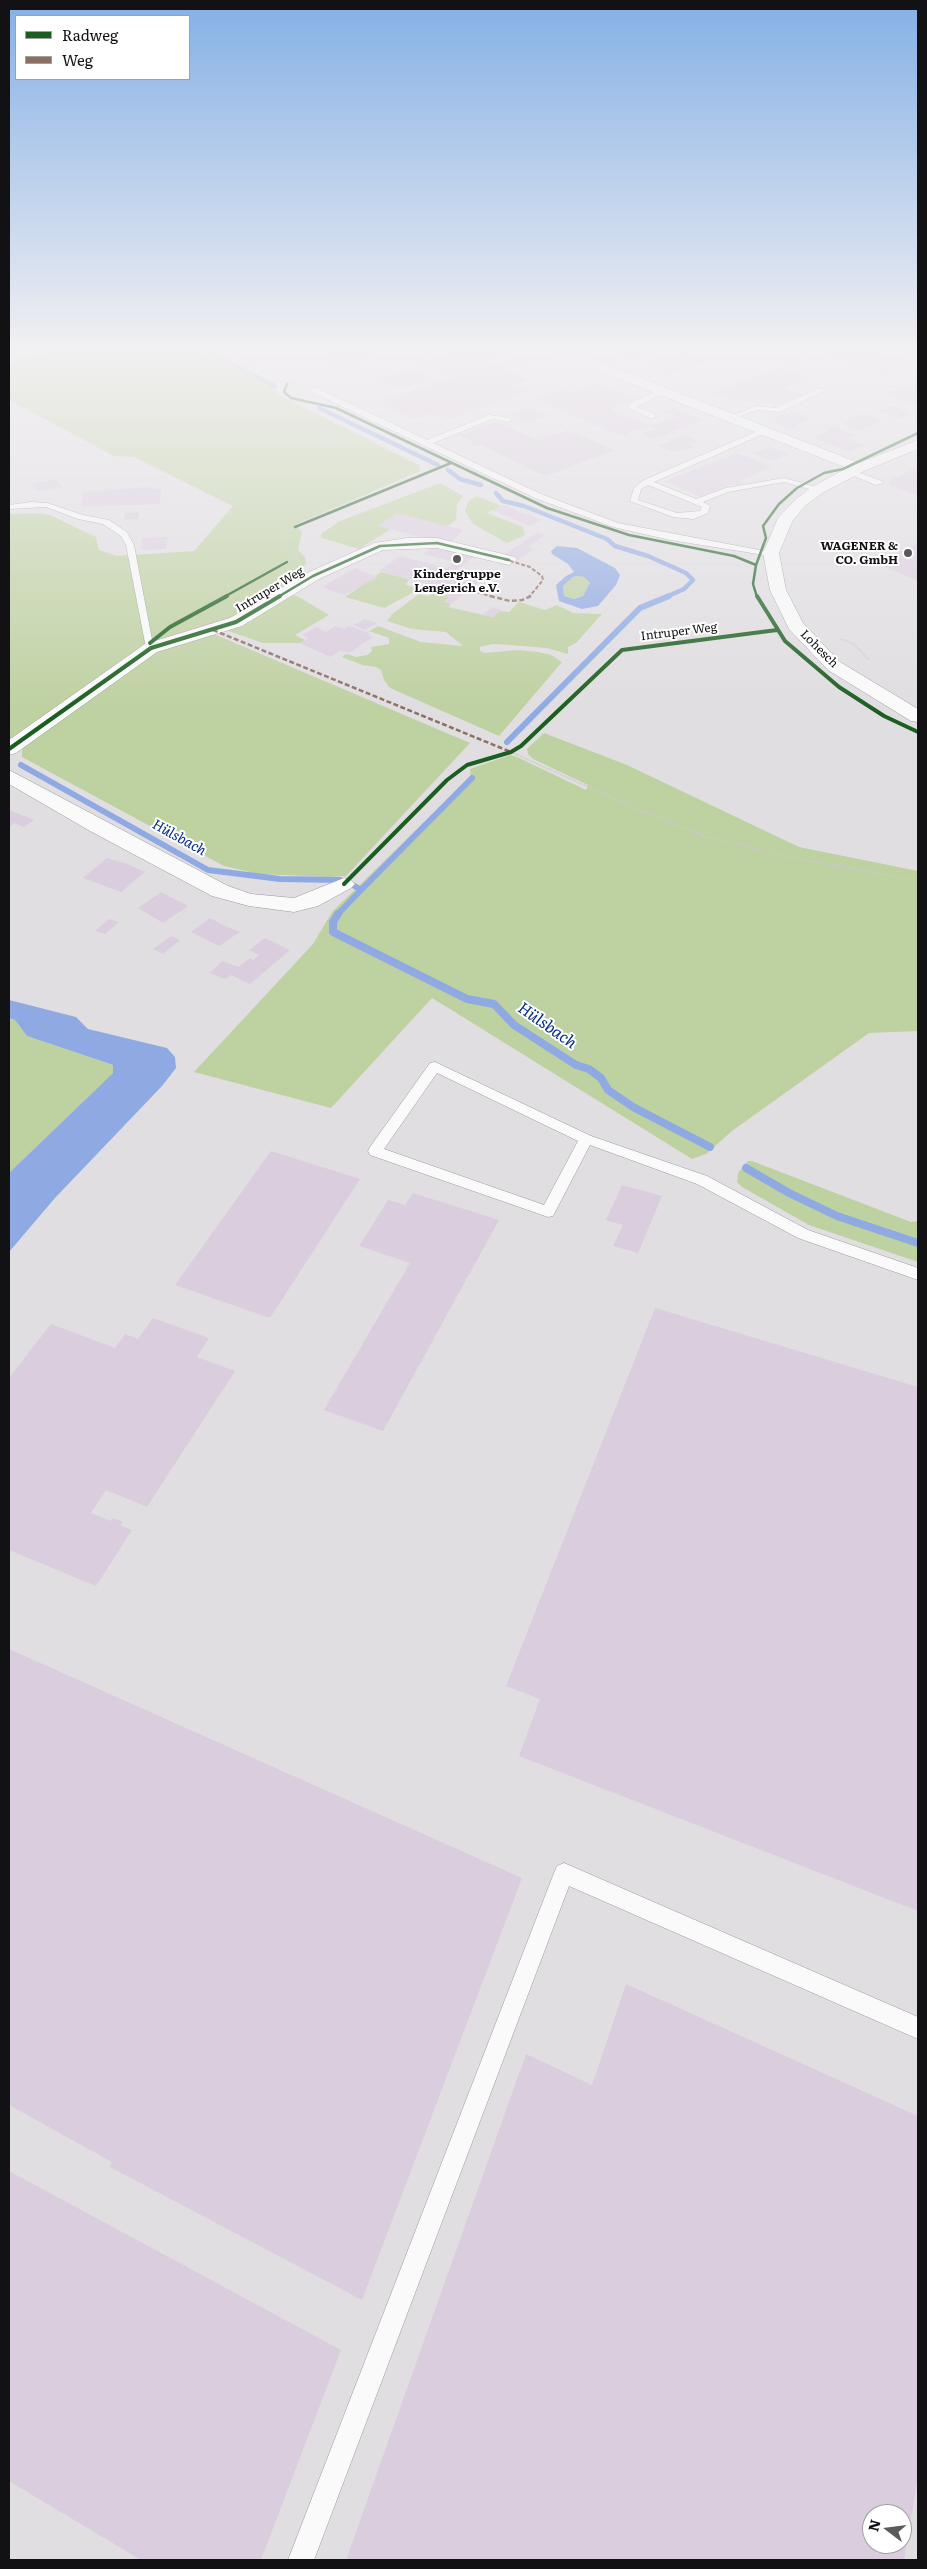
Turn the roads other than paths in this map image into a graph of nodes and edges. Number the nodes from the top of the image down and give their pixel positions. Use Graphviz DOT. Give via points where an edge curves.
graph roads {
  1 [pos="487,472"];
  2 [pos="670,472"];
  3 [pos="852,472"];
  4 [pos="859,472"];
  5 [pos="647,482"];
  6 [pos="879,483"];
  7 [pos="817,490"];
  8 [pos="696,502"];
  9 [pos="9,507"];
  10 [pos="771,553"];
  11 [pos="509,560"];
  12 [pos="150,648"];
  13 [pos="918,718"];
  14 [pos="9,749"];
  15 [pos="9,776"];
  16 [pos="344,884"];
  17 [pos="586,1139"];
  18 [pos="918,1274"];
  19 [pos="918,2028"];
  20 [pos="301,2560"];
  1 -- 10 [label="lane" via="538,496 616,525 670,538"];
  2 -- 5 [label="lane"];
  3 -- 7 [label="street"];
  4 -- 6 [label="lane"];
  5 -- 8 [label="lane"];
  5 -- 8 [label="lane" via="638,488 634,501 676,515 693,516 704,513 706,506"];
  7 -- 8 [label="lane" via="784,480 726,490"];
  7 -- 10 [label="street" via="786,518"];
  9 -- 12 [label="lane" via="47,505 109,523 124,534 130,544"];
  10 -- 13 [label="street, Lohesch" via="778,590 795,625 834,666"];
  11 -- 12 [label="street, Intruper Weg" via="437,543 380,546 313,576 236,622"];
  12 -- 14 [label="street, Intruper Weg"];
  15 -- 16 [label="street" via="97,828 220,891 249,900 294,904 310,901"];
  17 -- 17 [label="lane" via="548,1212 375,1150 435,1066"];
  17 -- 18 [label="lane" via="702,1180 803,1234"];
  19 -- 20 [label="lane" via="564,1873"];
}
